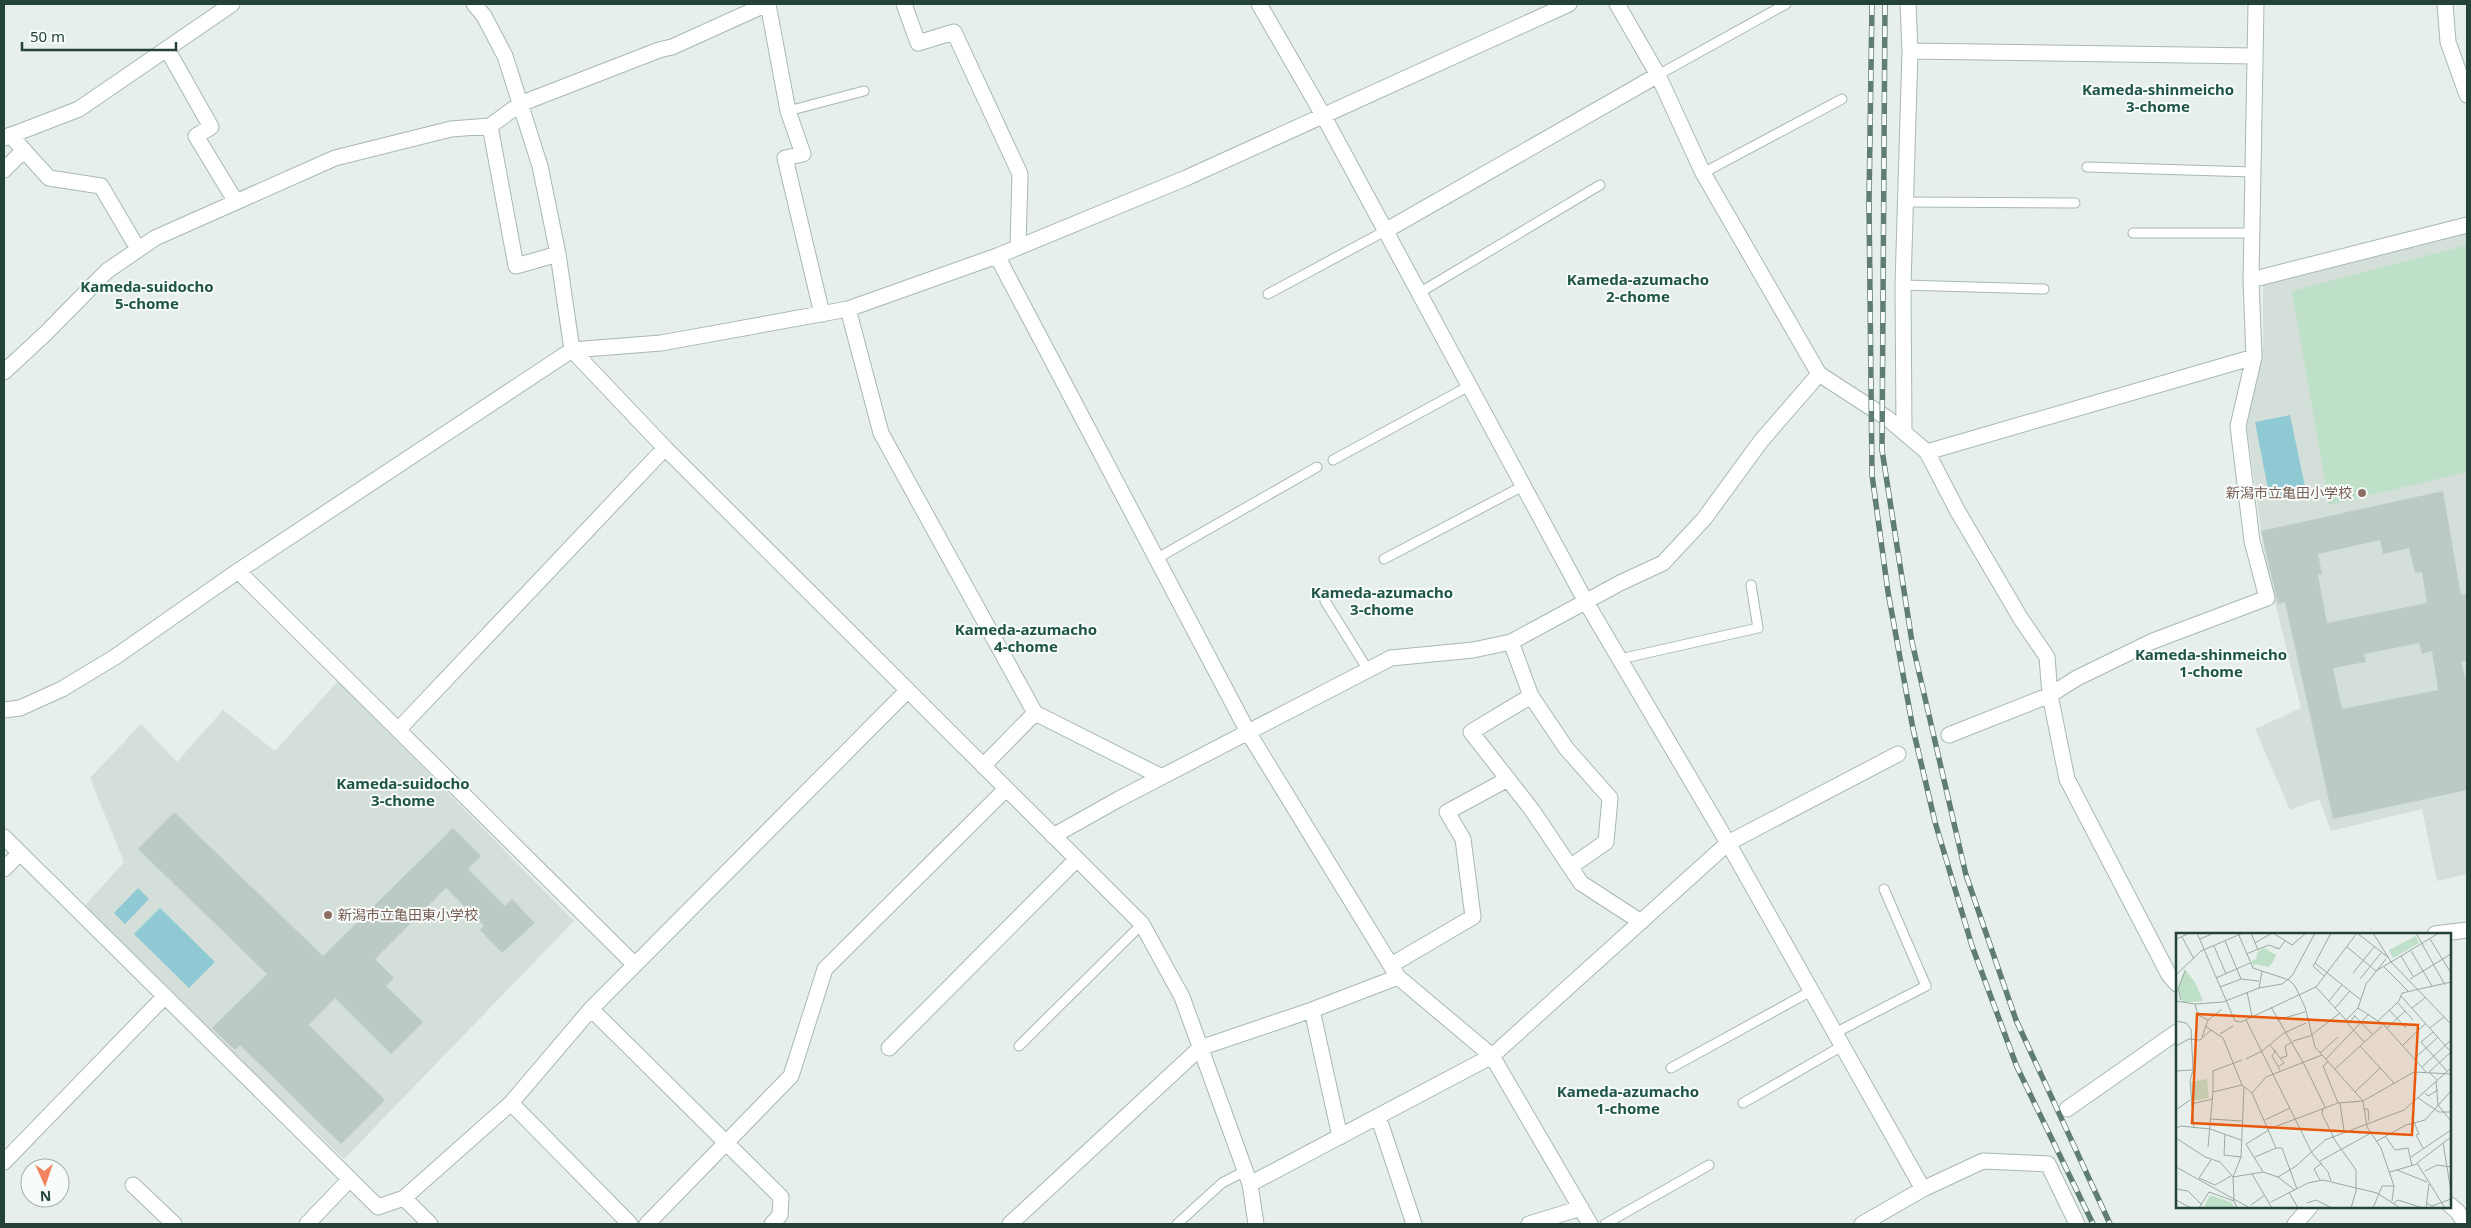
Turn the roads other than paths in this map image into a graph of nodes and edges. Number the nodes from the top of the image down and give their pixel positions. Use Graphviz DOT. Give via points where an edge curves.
graph roads {
  1 [pos="232,4"];
  2 [pos="474,4"];
  3 [pos="767,4"];
  4 [pos="904,4"];
  5 [pos="1259,4"];
  6 [pos="1568,4"];
  7 [pos="1617,4"];
  8 [pos="1786,4"];
  9 [pos="1908,4"];
  10 [pos="2256,4"];
  11 [pos="2445,4"];
  12 [pos="167,49"];
  13 [pos="1910,51"];
  14 [pos="2255,56"];
  15 [pos="1658,76"];
  16 [pos="864,91"];
  17 [pos="2467,95"];
  18 [pos="1842,99"];
  19 [pos="520,104"];
  20 [pos="788,111"];
  21 [pos="1322,115"];
  22 [pos="490,126"];
  23 [pos="7,137"];
  24 [pos="24,150"];
  25 [pos="2087,167"];
  26 [pos="4,170"];
  27 [pos="2253,172"];
  28 [pos="1703,173"];
  29 [pos="1600,185"];
  30 [pos="236,202"];
  31 [pos="1906,202"];
  32 [pos="2076,202"];
  33 [pos="2467,225"];
  34 [pos="1385,231"];
  35 [pos="2133,233"];
  36 [pos="2252,233"];
  37 [pos="1018,247"];
  38 [pos="138,249"];
  39 [pos="558,254"];
  40 [pos="997,256"];
  41 [pos="2251,280"];
  42 [pos="1904,285"];
  43 [pos="2044,289"];
  44 [pos="1418,293"];
  45 [pos="1268,294"];
  46 [pos="848,309"];
  47 [pos="822,314"];
  48 [pos="572,350"];
  49 [pos="2254,357"];
  50 [pos="4,372"];
  51 [pos="1819,374"];
  52 [pos="1469,386"];
  53 [pos="1904,432"];
  54 [pos="664,448"];
  55 [pos="1926,452"];
  56 [pos="1333,460"];
  57 [pos="1317,467"];
  58 [pos="1523,486"];
  59 [pos="1156,558"];
  60 [pos="1384,559"];
  61 [pos="238,571"];
  62 [pos="1751,585"];
  63 [pos="1325,601"];
  64 [pos="1586,602"];
  65 [pos="1511,642"];
  66 [pos="1620,659"];
  67 [pos="1368,670"];
  68 [pos="908,690"];
  69 [pos="1532,696"];
  70 [pos="2050,696"];
  71 [pos="4,710"];
  72 [pos="1035,713"];
  73 [pos="398,730"];
  74 [pos="1248,732"];
  75 [pos="1949,735"];
  76 [pos="1898,754"];
  77 [pos="983,766"];
  78 [pos="1162,776"];
  79 [pos="1508,779"];
  80 [pos="1006,789"];
  81 [pos="1053,836"];
  82 [pos="4,837"];
  83 [pos="1728,842"];
  84 [pos="20,853"];
  85 [pos="1076,860"];
  86 [pos="1570,866"];
  87 [pos="4,869"];
  88 [pos="1884,889"];
  89 [pos="1640,922"];
  90 [pos="1142,924"];
  91 [pos="2467,930"];
  92 [pos="2443,933"];
  93 [pos="634,964"];
  94 [pos="1394,971"];
  95 [pos="2176,983"];
  96 [pos="1811,990"];
  97 [pos="164,996"];
  98 [pos="591,1009"];
  99 [pos="1312,1010"];
  100 [pos="2176,1033"];
  101 [pos="1839,1039"];
  102 [pos="1019,1046"];
  103 [pos="889,1048"];
  104 [pos="1200,1048"];
  105 [pos="1492,1056"];
  106 [pos="1672,1068"];
  107 [pos="511,1103"];
  108 [pos="1743,1103"];
  109 [pos="2067,1109"];
  110 [pos="1378,1116"];
  111 [pos="1340,1136"];
  112 [pos="726,1143"];
  113 [pos="4,1162"];
  114 [pos="1708,1165"];
  115 [pos="1248,1177"];
  116 [pos="350,1179"];
  117 [pos="133,1185"];
  118 [pos="1923,1189"];
  119 [pos="404,1198"];
  120 [pos="2451,1205"];
  121 [pos="1581,1208"];
  122 [pos="2309,1208"];
  123 [pos="174,1224"];
  124 [pos="307,1224"];
  125 [pos="430,1224"];
  126 [pos="630,1224"];
  127 [pos="647,1224"];
  128 [pos="772,1224"];
  129 [pos="1010,1224"];
  130 [pos="1177,1224"];
  131 [pos="1256,1224"];
  132 [pos="1414,1224"];
  133 [pos="1529,1224"];
  134 [pos="1590,1224"];
  135 [pos="1605,1224"];
  136 [pos="1862,1224"];
  137 [pos="2077,1224"];
  138 [pos="2295,1224"];
  139 [pos="2465,1224"];
  1 -- 12 [label="street"];
  2 -- 19 [label="street" via="505,56"];
  3 -- 19 [label="street" via="672,47"];
  3 -- 20 [label="street"];
  4 -- 37 [label="street" via="918,43 954,32 1020,174"];
  5 -- 21 [label="street"];
  6 -- 21 [label="street"];
  7 -- 15 [label="street"];
  8 -- 15 [label="lane"];
  9 -- 13 [label="street"];
  10 -- 14 [label="street"];
  11 -- 17 [label="street" via="2448,42"];
  12 -- 23 [label="street" via="79,109"];
  12 -- 30 [label="street" via="211,127 196,136"];
  13 -- 14 [label="street"];
  13 -- 31 [label="street"];
  14 -- 27 [label="street"];
  15 -- 28 [label="street"];
  15 -- 34 [label="street"];
  16 -- 20 [label="lane"];
  18 -- 28 [label="lane"];
  19 -- 22 [label="street"];
  19 -- 39 [label="street" via="540,166"];
  20 -- 47 [label="street" via="803,154 785,158"];
  21 -- 34 [label="street"];
  21 -- 37 [label="street" via="1186,178"];
  22 -- 30 [label="street" via="451,130 336,158"];
  22 -- 39 [label="street" via="516,266"];
  23 -- 24 [label="street"];
  24 -- 26 [label="street"];
  24 -- 38 [label="street" via="49,178 101,186"];
  25 -- 27 [label="lane"];
  27 -- 36 [label="street"];
  28 -- 51 [label="street"];
  29 -- 44 [label="lane"];
  30 -- 38 [label="street"];
  31 -- 32 [label="lane"];
  31 -- 42 [label="street"];
  33 -- 41 [label="street"];
  34 -- 44 [label="street"];
  34 -- 45 [label="lane"];
  35 -- 36 [label="lane"];
  36 -- 41 [label="street"];
  37 -- 40 [label="street"];
  38 -- 50 [label="street" via="106,270 46,334"];
  39 -- 48 [label="street"];
  40 -- 46 [label="street"];
  40 -- 59 [label="street"];
  41 -- 49 [label="street"];
  42 -- 43 [label="lane"];
  42 -- 53 [label="street"];
  44 -- 52 [label="street"];
  46 -- 47 [label="street"];
  46 -- 72 [label="street" via="881,432"];
  47 -- 48 [label="street" via="661,343"];
  48 -- 54 [label="street"];
  48 -- 61 [label="street"];
  49 -- 55 [label="street"];
  49 -- 70 [label="street" via="2238,426 2252,541 2267,598 2153,640 2077,678"];
  51 -- 53 [label="street"];
  51 -- 64 [label="street" via="1761,441 1704,518 1663,563"];
  52 -- 56 [label="lane"];
  52 -- 58 [label="street"];
  53 -- 55 [label="street"];
  54 -- 68 [label="street"];
  54 -- 73 [label="street"];
  55 -- 70 [label="street" via="2021,619 2047,657"];
  57 -- 59 [label="lane"];
  58 -- 60 [label="lane"];
  58 -- 64 [label="street"];
  59 -- 74 [label="street"];
  61 -- 71 [label="street" via="115,657 62,689 20,708"];
  61 -- 73 [label="street"];
  62 -- 66 [label="lane" via="1758,628"];
  63 -- 67 [label="lane"];
  64 -- 65 [label="street"];
  64 -- 66 [label="street"];
  65 -- 67 [label="street" via="1473,650 1390,658"];
  65 -- 69 [label="street"];
  66 -- 83 [label="street"];
  67 -- 74 [label="street"];
  68 -- 77 [label="street"];
  68 -- 93 [label="street"];
  69 -- 79 [label="street" via="1471,732"];
  69 -- 86 [label="street" via="1566,748 1610,798 1606,842"];
  70 -- 75 [label="street"];
  70 -- 95 [label="street" via="2067,779"];
  72 -- 77 [label="street"];
  72 -- 78 [label="street"];
  73 -- 93 [label="street"];
  74 -- 78 [label="street"];
  74 -- 94 [label="street"];
  76 -- 83 [label="street"];
  77 -- 80 [label="street"];
  78 -- 81 [label="street"];
  79 -- 86 [label="street"];
  79 -- 94 [label="street" via="1447,812 1463,839 1473,917"];
  80 -- 81 [label="street"];
  80 -- 112 [label="street" via="825,969 791,1076"];
  81 -- 85 [label="street"];
  82 -- 84 [label="street"];
  83 -- 89 [label="street"];
  83 -- 96 [label="street"];
  84 -- 87 [label="street"];
  84 -- 97 [label="street"];
  85 -- 90 [label="street"];
  85 -- 103 [label="street"];
  86 -- 89 [label="street" via="1581,883"];
  88 -- 101 [label="lane" via="1926,986"];
  89 -- 105 [label="street"];
  90 -- 102 [label="lane"];
  90 -- 104 [label="street" via="1182,996"];
  91 -- 92 [label="street"];
  93 -- 98 [label="street"];
  94 -- 99 [label="street"];
  94 -- 105 [label="street"];
  96 -- 101 [label="street"];
  96 -- 106 [label="lane"];
  97 -- 113 [label="street"];
  97 -- 116 [label="street"];
  98 -- 107 [label="street"];
  98 -- 112 [label="street"];
  99 -- 104 [label="street"];
  99 -- 111 [label="street"];
  100 -- 109 [label="street"];
  101 -- 108 [label="lane"];
  101 -- 118 [label="street"];
  104 -- 115 [label="street"];
  104 -- 129 [label="street"];
  105 -- 110 [label="street"];
  105 -- 121 [label="street"];
  107 -- 119 [label="street"];
  107 -- 126 [label="street"];
  110 -- 111 [label="street"];
  110 -- 132 [label="street"];
  111 -- 115 [label="street"];
  112 -- 127 [label="street"];
  112 -- 128 [label="street" via="781,1196 780,1215"];
  114 -- 135 [label="lane"];
  115 -- 130 [label="lane" via="1222,1183"];
  115 -- 131 [label="street"];
  116 -- 119 [label="street" via="378,1207"];
  116 -- 124 [label="street"];
  117 -- 123 [label="street"];
  118 -- 136 [label="street"];
  118 -- 137 [label="street" via="1983,1160 2048,1164"];
  119 -- 125 [label="street"];
  120 -- 139 [label="street"];
  121 -- 133 [label="street"];
  121 -- 134 [label="street"];
  122 -- 138 [label="street"];
}
